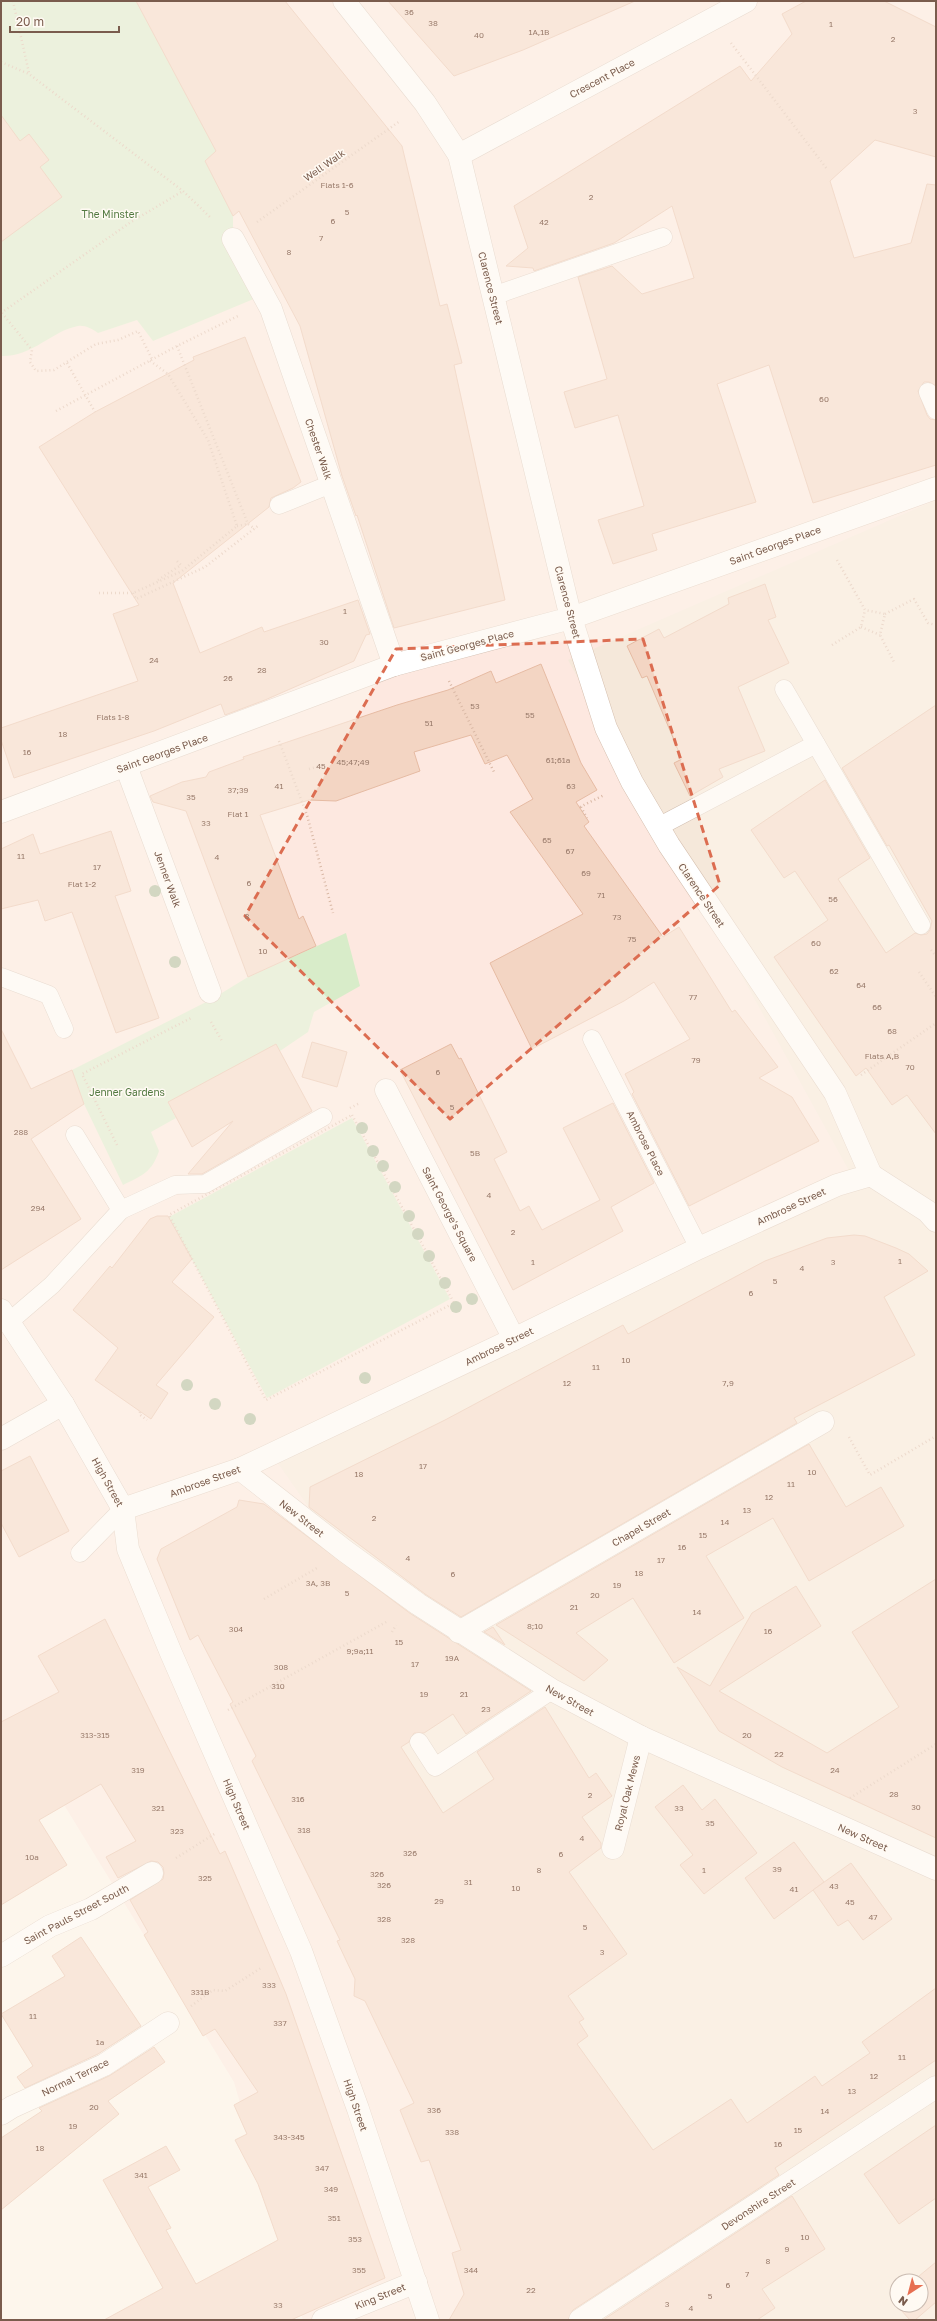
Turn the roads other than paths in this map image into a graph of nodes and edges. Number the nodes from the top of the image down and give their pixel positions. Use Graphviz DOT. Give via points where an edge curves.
graph roads {
  1 [pos="344,1"];
  2 [pos="746,1"];
  3 [pos="459,155"];
  4 [pos="663,237"];
  5 [pos="233,239"];
  6 [pos="493,296"];
  7 [pos="928,392"];
  8 [pos="936,410"];
  9 [pos="331,484"];
  10 [pos="936,488"];
  11 [pos="279,505"];
  12 [pos="571,618"];
  13 [pos="394,665"];
  14 [pos="784,688"];
  15 [pos="816,744"];
  16 [pos="126,766"];
  17 [pos="1,812"];
  18 [pos="658,827"];
  19 [pos="921,925"];
  20 [pos="1,977"];
  21 [pos="207,1001"];
  22 [pos="64,1029"];
  23 [pos="592,1039"];
  24 [pos="386,1090"];
  25 [pos="323,1117"];
  26 [pos="75,1135"];
  27 [pos="871,1175"];
  28 [pos="121,1210"];
  29 [pos="936,1220"];
  30 [pos="699,1248"];
  31 [pos="6,1316"];
  32 [pos="514,1339"];
  33 [pos="63,1404"];
  34 [pos="823,1422"];
  35 [pos="1,1439"];
  36 [pos="240,1469"];
  37 [pos="123,1508"];
  38 [pos="80,1553"];
  39 [pos="459,1632"];
  40 [pos="552,1690"];
  41 [pos="641,1737"];
  42 [pos="420,1742"];
  43 [pos="613,1848"];
  44 [pos="936,1869"];
  45 [pos="152,1873"];
  46 [pos="1,1956"];
  47 [pos="168,2022"];
  48 [pos="936,2088"];
  49 [pos="1,2114"];
  50 [pos="416,2282"];
  51 [pos="323,2320"];
  52 [pos="428,2320"];
  53 [pos="580,2320"];
  1 -- 3 [label="street, Clarence Street" via="424,104"];
  2 -- 3 [label="street, Crescent Place"];
  3 -- 6 [label="street, Clarence Street"];
  4 -- 6 [label="lane"];
  5 -- 9 [label="street, Chester Walk" via="268,302"];
  6 -- 12 [label="street, Clarence Street"];
  7 -- 8 [label="lane"];
  9 -- 11 [label="lane"];
  9 -- 13 [label="street, Chester Walk"];
  10 -- 12 [label="street, Saint Georges Place"];
  12 -- 13 [label="street, Saint Georges Place"];
  12 -- 18 [label="street, Clarence Street" via="606,728 632,782"];
  13 -- 16 [label="street, Saint Georges Place"];
  14 -- 15 [label="lane"];
  15 -- 18 [label="lane"];
  15 -- 19 [label="lane"];
  16 -- 17 [label="street, Saint Georges Place"];
  16 -- 21 [label="street, Jenner Walk"];
  18 -- 27 [label="street, Clarence Street" via="835,1093"];
  20 -- 22 [label="lane" via="49,995"];
  23 -- 30 [label="lane, Ambrose Place"];
  24 -- 32 [label="street, Saint George's Square"];
  25 -- 28 [label="lane" via="205,1184 174,1186"];
  26 -- 28 [label="lane"];
  27 -- 29 [label="street" via="927,1211"];
  27 -- 30 [label="street, Ambrose Street" via="837,1185"];
  28 -- 31 [label="lane" via="52,1284"];
  30 -- 32 [label="street, Ambrose Street"];
  31 -- 33 [label="street, High Street"];
  32 -- 36 [label="street, Ambrose Street"];
  33 -- 35 [label="street"];
  33 -- 37 [label="street, High Street"];
  34 -- 39 [label="street, Chapel Street"];
  36 -- 37 [label="street, Ambrose Street"];
  36 -- 39 [label="street, New Street" via="345,1551"];
  37 -- 38 [label="lane"];
  37 -- 50 [label="street, High Street" via="128,1549 301,1951"];
  39 -- 40 [label="street, New Street"];
  40 -- 41 [label="street, New Street"];
  40 -- 42 [label="lane" via="435,1767"];
  41 -- 43 [label="street, Royal Oak Mews"];
  41 -- 44 [label="street, New Street"];
  45 -- 46 [label="street, Saint Pauls Street South" via="91,1909 50,1926"];
  47 -- 49 [label="street, Normal Terrace" via="104,2065 12,2106"];
  48 -- 53 [label="street, Devonshire Street"];
  50 -- 51 [label="street, King Street"];
  50 -- 52 [label="street, High Street"];
}
